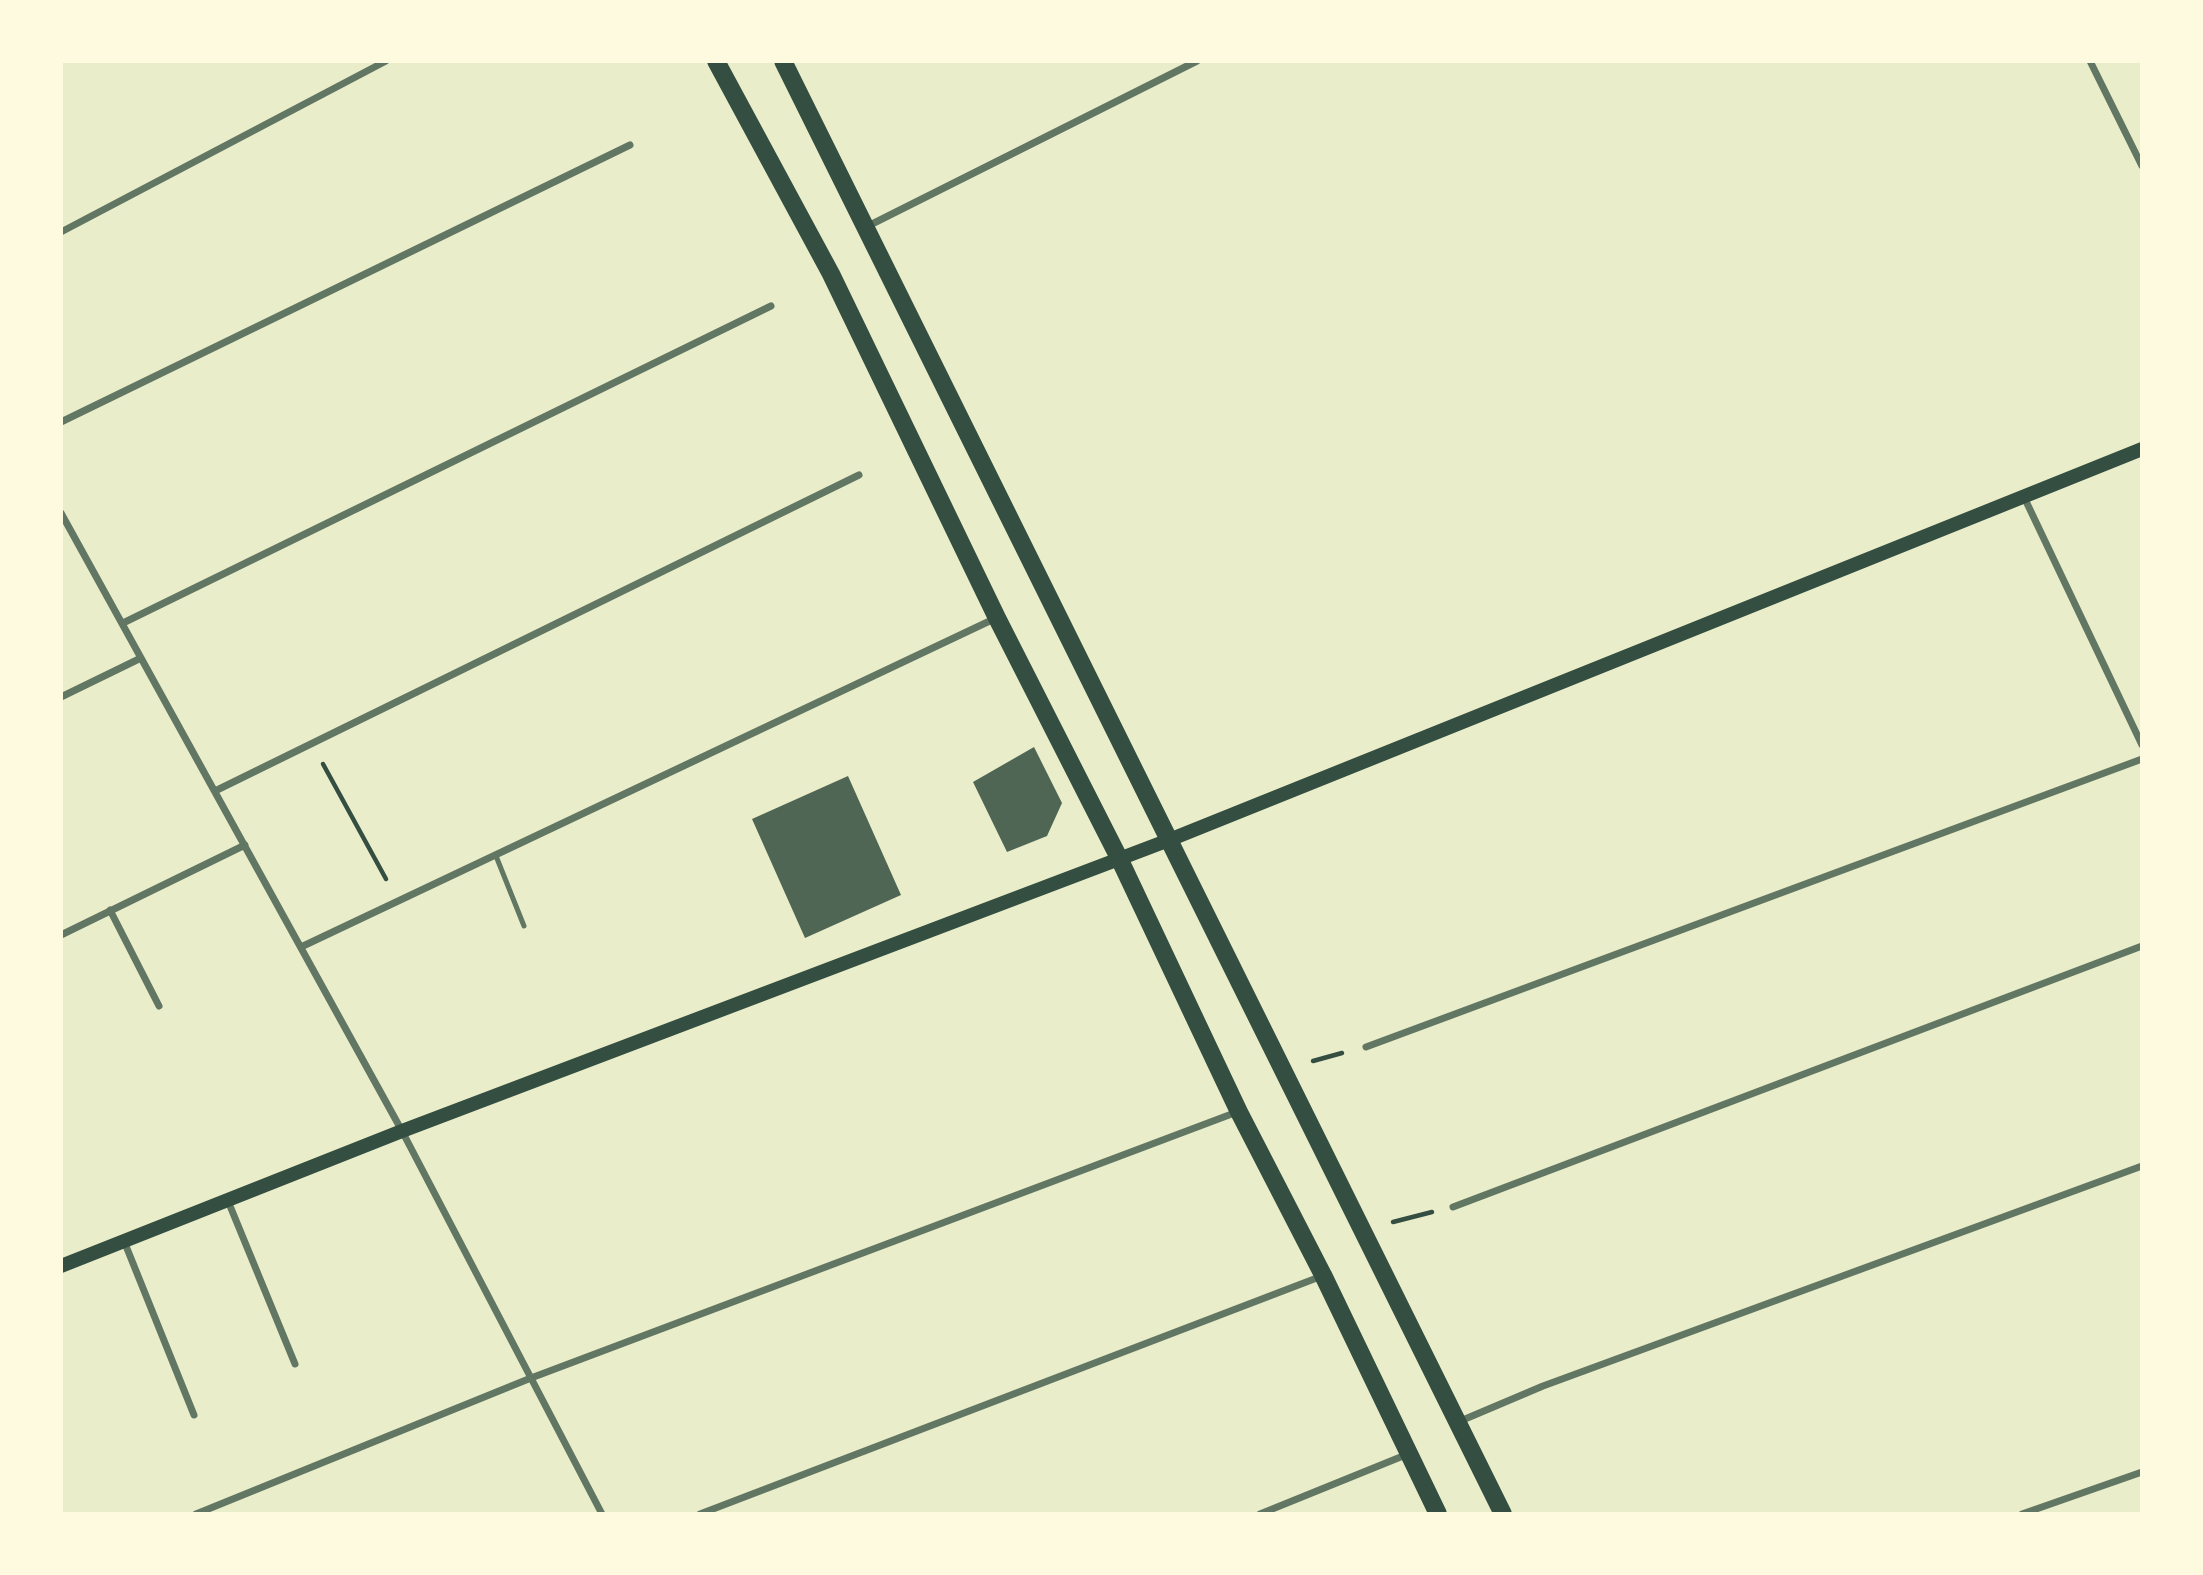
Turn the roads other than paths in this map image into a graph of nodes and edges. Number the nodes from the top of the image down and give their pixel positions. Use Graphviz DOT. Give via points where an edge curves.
graph roads {
  1 [pos="386,61"];
  2 [pos="716,61"];
  3 [pos="783,61"];
  4 [pos="1197,61"];
  5 [pos="2090,61"];
  6 [pos="630,145"];
  7 [pos="2142,166"];
  8 [pos="865,228"];
  9 [pos="61,232"];
  10 [pos="771,306"];
  11 [pos="61,422"];
  12 [pos="2142,449"];
  13 [pos="859,475"];
  14 [pos="2023,496"];
  15 [pos="61,513"];
  16 [pos="997,618"];
  17 [pos="122,624"];
  18 [pos="141,658"];
  19 [pos="61,697"];
  20 [pos="2142,745"];
  21 [pos="2142,759"];
  22 [pos="215,791"];
  23 [pos="1169,840"];
  24 [pos="245,845"];
  25 [pos="496,856"];
  26 [pos="1119,858"];
  27 [pos="110,910"];
  28 [pos="524,926"];
  29 [pos="61,934"];
  30 [pos="2142,946"];
  31 [pos="301,947"];
  32 [pos="159,1006"];
  33 [pos="1366,1047"];
  34 [pos="1239,1112"];
  35 [pos="402,1131"];
  36 [pos="2142,1166"];
  37 [pos="227,1200"];
  38 [pos="1453,1206"];
  39 [pos="124,1241"];
  40 [pos="61,1266"];
  41 [pos="1323,1275"];
  42 [pos="295,1364"];
  43 [pos="531,1378"];
  44 [pos="194,1415"];
  45 [pos="1458,1422"];
  46 [pos="1408,1454"];
  47 [pos="2142,1472"];
  48 [pos="196,1514"];
  49 [pos="602,1514"];
  50 [pos="700,1514"];
  51 [pos="1260,1514"];
  52 [pos="1438,1514"];
  53 [pos="1503,1514"];
  54 [pos="2022,1514"];
  1 -- 9 [label="street"];
  2 -- 16 [label="main road" via="831,274"];
  3 -- 8 [label="main road"];
  4 -- 8 [label="street"];
  5 -- 7 [label="street"];
  6 -- 11 [label="street"];
  8 -- 23 [label="main road"];
  10 -- 17 [label="street"];
  12 -- 14 [label="main road"];
  13 -- 22 [label="street"];
  14 -- 20 [label="street"];
  14 -- 23 [label="main road"];
  15 -- 17 [label="street"];
  16 -- 25 [label="street"];
  16 -- 26 [label="main road"];
  17 -- 18 [label="street"];
  18 -- 19 [label="street"];
  18 -- 22 [label="street"];
  21 -- 33 [label="street"];
  22 -- 24 [label="street"];
  23 -- 26 [label="main road"];
  23 -- 45 [label="main road"];
  24 -- 27 [label="street"];
  24 -- 31 [label="street"];
  25 -- 28 [label="lane"];
  25 -- 31 [label="street"];
  26 -- 34 [label="main road"];
  26 -- 35 [label="main road"];
  27 -- 29 [label="street"];
  27 -- 32 [label="street"];
  30 -- 38 [label="street"];
  31 -- 35 [label="street"];
  34 -- 41 [label="main road"];
  34 -- 43 [label="street"];
  35 -- 37 [label="main road"];
  35 -- 43 [label="street"];
  36 -- 45 [label="street" via="1543,1386"];
  37 -- 39 [label="main road"];
  37 -- 42 [label="street"];
  39 -- 40 [label="main road"];
  39 -- 44 [label="street"];
  41 -- 46 [label="main road"];
  41 -- 50 [label="street"];
  43 -- 48 [label="street"];
  43 -- 49 [label="street"];
  45 -- 53 [label="main road"];
  46 -- 51 [label="street"];
  46 -- 52 [label="main road"];
  47 -- 54 [label="street"];
}
